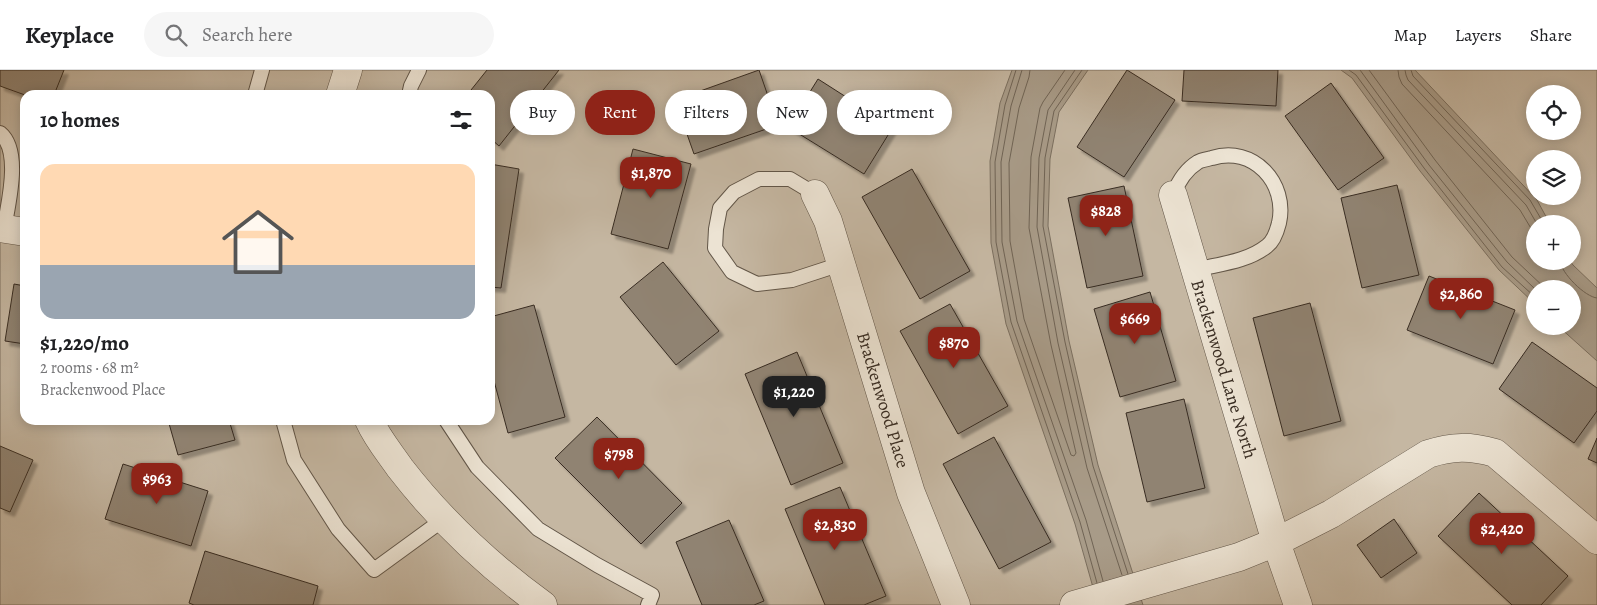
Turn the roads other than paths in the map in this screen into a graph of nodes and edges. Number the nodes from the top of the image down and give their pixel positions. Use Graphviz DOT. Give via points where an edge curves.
graph roads {
  1 [pos="262,70"];
  2 [pos="348,70"];
  3 [pos="419,70"];
  4 [pos="256,90"];
  5 [pos="342,90"];
  6 [pos="410,90"];
  7 [pos="0,133"];
  8 [pos="815,194"];
  9 [pos="1172,195"];
  10 [pos="10,230"];
  11 [pos="841,264"];
  12 [pos="1195,270"];
  13 [pos="284,425"];
  14 [pos="371,425"];
  15 [pos="449,425"];
  16 [pos="444,519"];
  17 [pos="1597,540"];
  18 [pos="1276,542"];
  19 [pos="543,605"];
  20 [pos="648,605"];
  21 [pos="956,605"];
  22 [pos="1074,605"];
  23 [pos="1298,605"];
  1 -- 4 [label="lane"];
  2 -- 5 [label="street"];
  3 -- 6 [label="lane"];
  7 -- 10 [label="lane" via="10,150"];
  8 -- 11 [label="street, Brackenwood Place" via="828,221"];
  8 -- 11 [label="lane" via="790,179 759,179 734,192 720,208 715,248 732,272 757,284 792,280"];
  9 -- 12 [label="street, Brackenwood Lane North"];
  9 -- 12 [label="lane" via="1180,178 1198,162 1223,154 1250,160 1266,171 1276,186 1282,212 1277,232 1268,245 1249,257"];
  11 -- 21 [label="street, Brackenwood Place" via="911,493"];
  12 -- 18 [label="street, Brackenwood Lane North"];
  13 -- 16 [label="lane" via="294,460 338,529 374,570"];
  14 -- 16 [label="street" via="417,489"];
  15 -- 20 [label="lane" via="477,467 538,529 652,595"];
  16 -- 19 [label="street" via="480,555"];
  17 -- 18 [label="street" via="1495,453 1463,447 1428,454 1331,514"];
  18 -- 22 [label="street" via="1239,557"];
  18 -- 23 [label="street, Brackenwood Lane North"];
}
